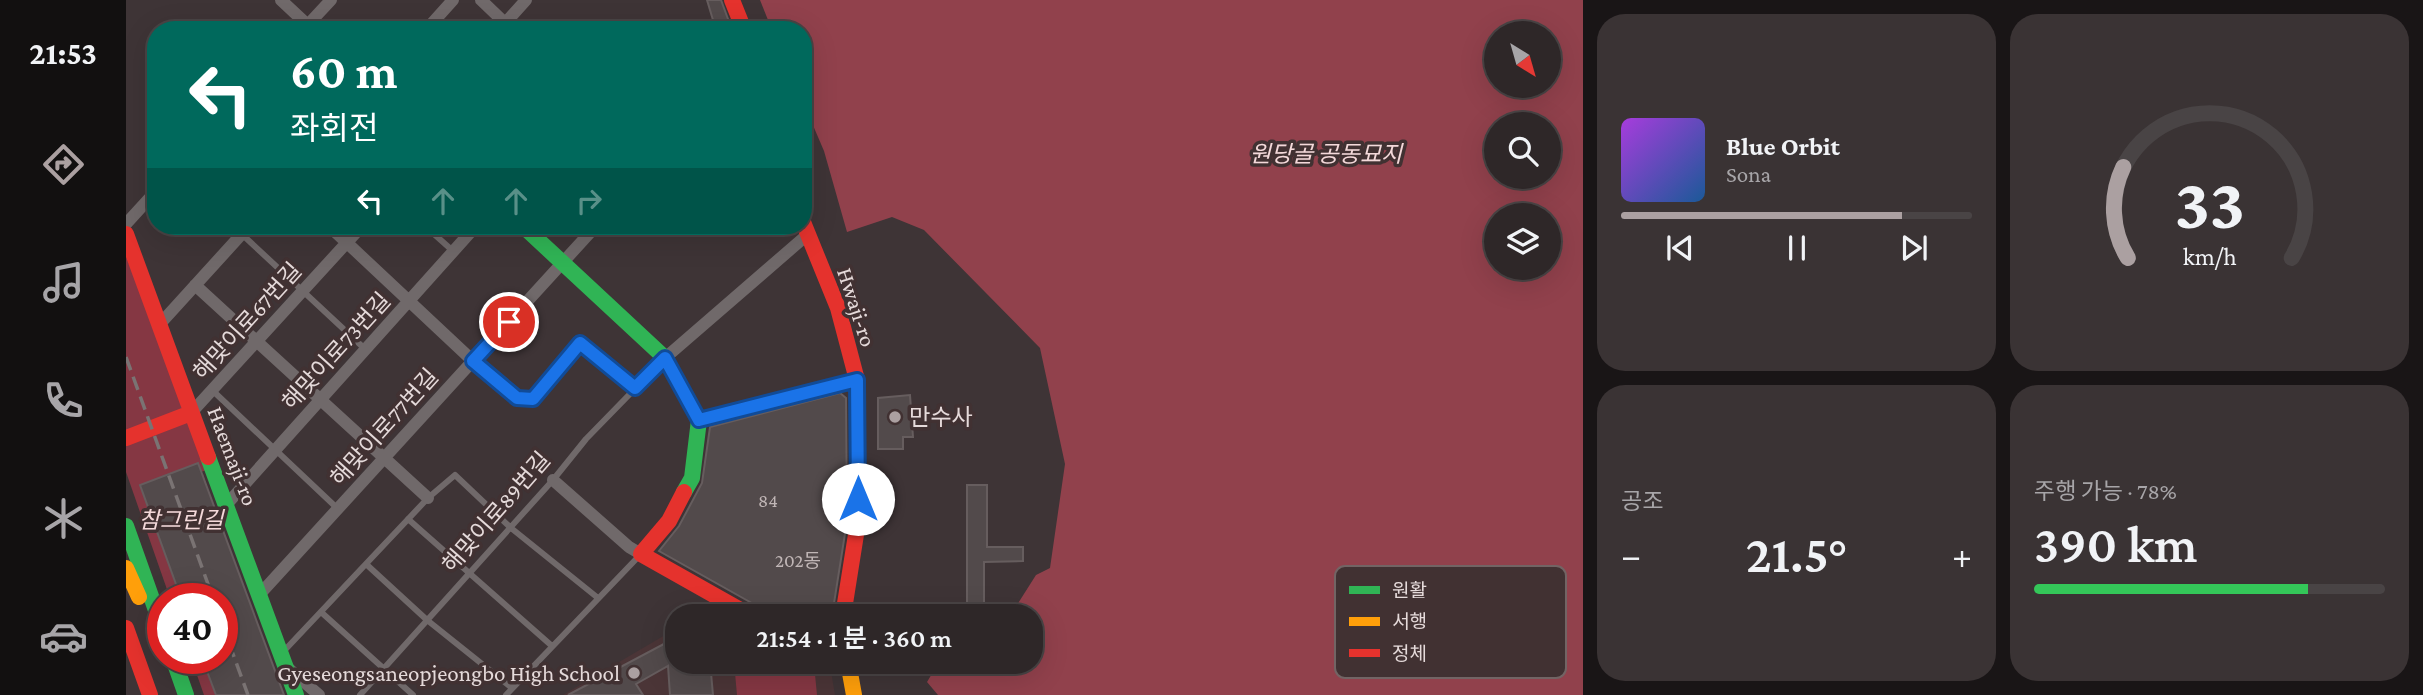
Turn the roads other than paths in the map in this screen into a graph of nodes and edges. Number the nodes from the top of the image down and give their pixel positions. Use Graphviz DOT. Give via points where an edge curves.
graph roads {
  1 [pos="281,0"];
  2 [pos="331,0"];
  3 [pos="453,0"];
  4 [pos="481,0"];
  5 [pos="526,0"];
  6 [pos="732,0"];
  7 [pos="301,21"];
  8 [pos="314,21"];
  9 [pos="434,21"];
  10 [pos="498,21"];
  11 [pos="507,21"];
  12 [pos="740,21"];
  13 [pos="147,201"];
  14 [pos="126,223"];
  15 [pos="126,234"];
  16 [pos="235,235"];
  17 [pos="248,235"];
  18 [pos="339,235"];
  19 [pos="354,235"];
  20 [pos="435,235"];
  21 [pos="468,235"];
  22 [pos="533,235"];
  23 [pos="588,235"];
  24 [pos="798,235"];
  25 [pos="807,235"];
  26 [pos="347,243"];
  27 [pos="453,251"];
  28 [pos="563,263"];
  29 [pos="195,285"];
  30 [pos="303,291"];
  31 [pos="409,301"];
  32 [pos="159,325"];
  33 [pos="257,341"];
  34 [pos="365,349"];
  35 [pos="665,358"];
  36 [pos="473,361"];
  37 [pos="857,380"];
  38 [pos="635,388"];
  39 [pos="212,390"];
  40 [pos="320,400"];
  41 [pos="191,413"];
  42 [pos="699,420"];
  43 [pos="126,439"];
  44 [pos="275,450"];
  45 [pos="384,458"];
  46 [pos="554,480"];
  47 [pos="428,498"];
  48 [pos="227,504"];
  49 [pos="338,509"];
  50 [pos="408,519"];
  51 [pos="126,526"];
  52 [pos="511,528"];
  53 [pos="641,554"];
  54 [pos="366,564"];
  55 [pos="126,568"];
  56 [pos="469,574"];
  57 [pos="147,585"];
  58 [pos="260,594"];
  59 [pos="598,598"];
  60 [pos="730,604"];
  61 [pos="845,604"];
  62 [pos="321,612"];
  63 [pos="147,615"];
  64 [pos="427,620"];
  65 [pos="126,628"];
  66 [pos="552,646"];
  67 [pos="284,660"];
  68 [pos="383,668"];
  69 [pos="179,674"];
  70 [pos="850,674"];
  71 [pos="512,688"];
  72 [pos="150,695"];
  73 [pos="186,695"];
  74 [pos="296,695"];
  75 [pos="319,695"];
  76 [pos="360,695"];
  77 [pos="413,695"];
  78 [pos="506,695"];
  79 [pos="854,695"];
  1 -- 7 [label="street"];
  2 -- 8 [label="street"];
  3 -- 9 [label="street"];
  4 -- 10 [label="street"];
  5 -- 11 [label="street"];
  6 -- 12 [label="street"];
  13 -- 14 [label="street"];
  15 -- 32 [label="street, Haemaji-ro"];
  16 -- 29 [label="street"];
  17 -- 30 [label="lane"];
  18 -- 26 [label="street"];
  19 -- 26 [label="street, 해맞이로67번길"];
  20 -- 27 [label="lane"];
  21 -- 27 [label="street, 해맞이로73번길"];
  22 -- 28 [label="street"];
  23 -- 28 [label="street, 해맞이로77번길"];
  24 -- 35 [label="street"];
  25 -- 37 [label="street, Hwaji-ro" via="838,309"];
  26 -- 30 [label="street, 해맞이로67번길"];
  26 -- 31 [label="street"];
  27 -- 31 [label="street, 해맞이로73번길"];
  28 -- 35 [label="street"];
  28 -- 36 [label="street, 해맞이로77번길"];
  29 -- 32 [label="street"];
  29 -- 33 [label="street"];
  30 -- 33 [label="street, 해맞이로67번길"];
  30 -- 34 [label="lane"];
  31 -- 34 [label="street, 해맞이로73번길"];
  31 -- 36 [label="street"];
  32 -- 41 [label="street, Haemaji-ro"];
  33 -- 39 [label="street, 해맞이로67번길"];
  33 -- 40 [label="street"];
  34 -- 40 [label="street, 해맞이로73번길"];
  35 -- 38 [label="lane, 해맞이로89번길"];
  35 -- 42 [label="street"];
  36 -- 38 [label="street" via="517,398 533,399 580,343"];
  36 -- 45 [label="street, 해맞이로77번길"];
  37 -- 42 [label="street"];
  37 -- 61 [label="street, Hwaji-ro" via="858,522"];
  38 -- 46 [label="lane, 해맞이로89번길"];
  39 -- 41 [label="street, 해맞이로67번길"];
  39 -- 44 [label="lane"];
  40 -- 44 [label="street, 해맞이로73번길"];
  40 -- 45 [label="street"];
  41 -- 43 [label="street"];
  41 -- 48 [label="street, Haemaji-ro"];
  42 -- 53 [label="street" via="692,478 670,521"];
  44 -- 48 [label="street, 해맞이로73번길"];
  44 -- 49 [label="lane"];
  45 -- 47 [label="street"];
  45 -- 49 [label="street, 해맞이로77번길"];
  46 -- 52 [label="lane, 해맞이로89번길"];
  46 -- 53 [label="street"];
  47 -- 50 [label="lane"];
  47 -- 52 [label="lane" via="455,475"];
  48 -- 58 [label="street, Haemaji-ro"];
  49 -- 58 [label="street, 해맞이로77번길"];
  50 -- 54 [label="lane"];
  50 -- 56 [label="lane"];
  51 -- 57 [label="street"];
  52 -- 56 [label="lane, 해맞이로89번길"];
  52 -- 59 [label="lane"];
  53 -- 59 [label="lane"];
  53 -- 60 [label="street"];
  54 -- 62 [label="lane"];
  54 -- 64 [label="lane"];
  55 -- 63 [label="street"];
  56 -- 64 [label="lane, 해맞이로89번길"];
  56 -- 66 [label="lane"];
  58 -- 67 [label="street, Haemaji-ro"];
  59 -- 66 [label="lane"];
  62 -- 67 [label="lane"];
  62 -- 68 [label="lane"];
  64 -- 68 [label="lane, 해맞이로89번길"];
  64 -- 71 [label="lane"];
  65 -- 72 [label="street"];
  66 -- 71 [label="lane"];
  67 -- 74 [label="street, Haemaji-ro"];
  67 -- 75 [label="street"];
  68 -- 76 [label="lane, 해맞이로89번길"];
  68 -- 77 [label="lane"];
  69 -- 73 [label="street"];
  70 -- 79 [label="street"];
  71 -- 78 [label="lane"];
}
